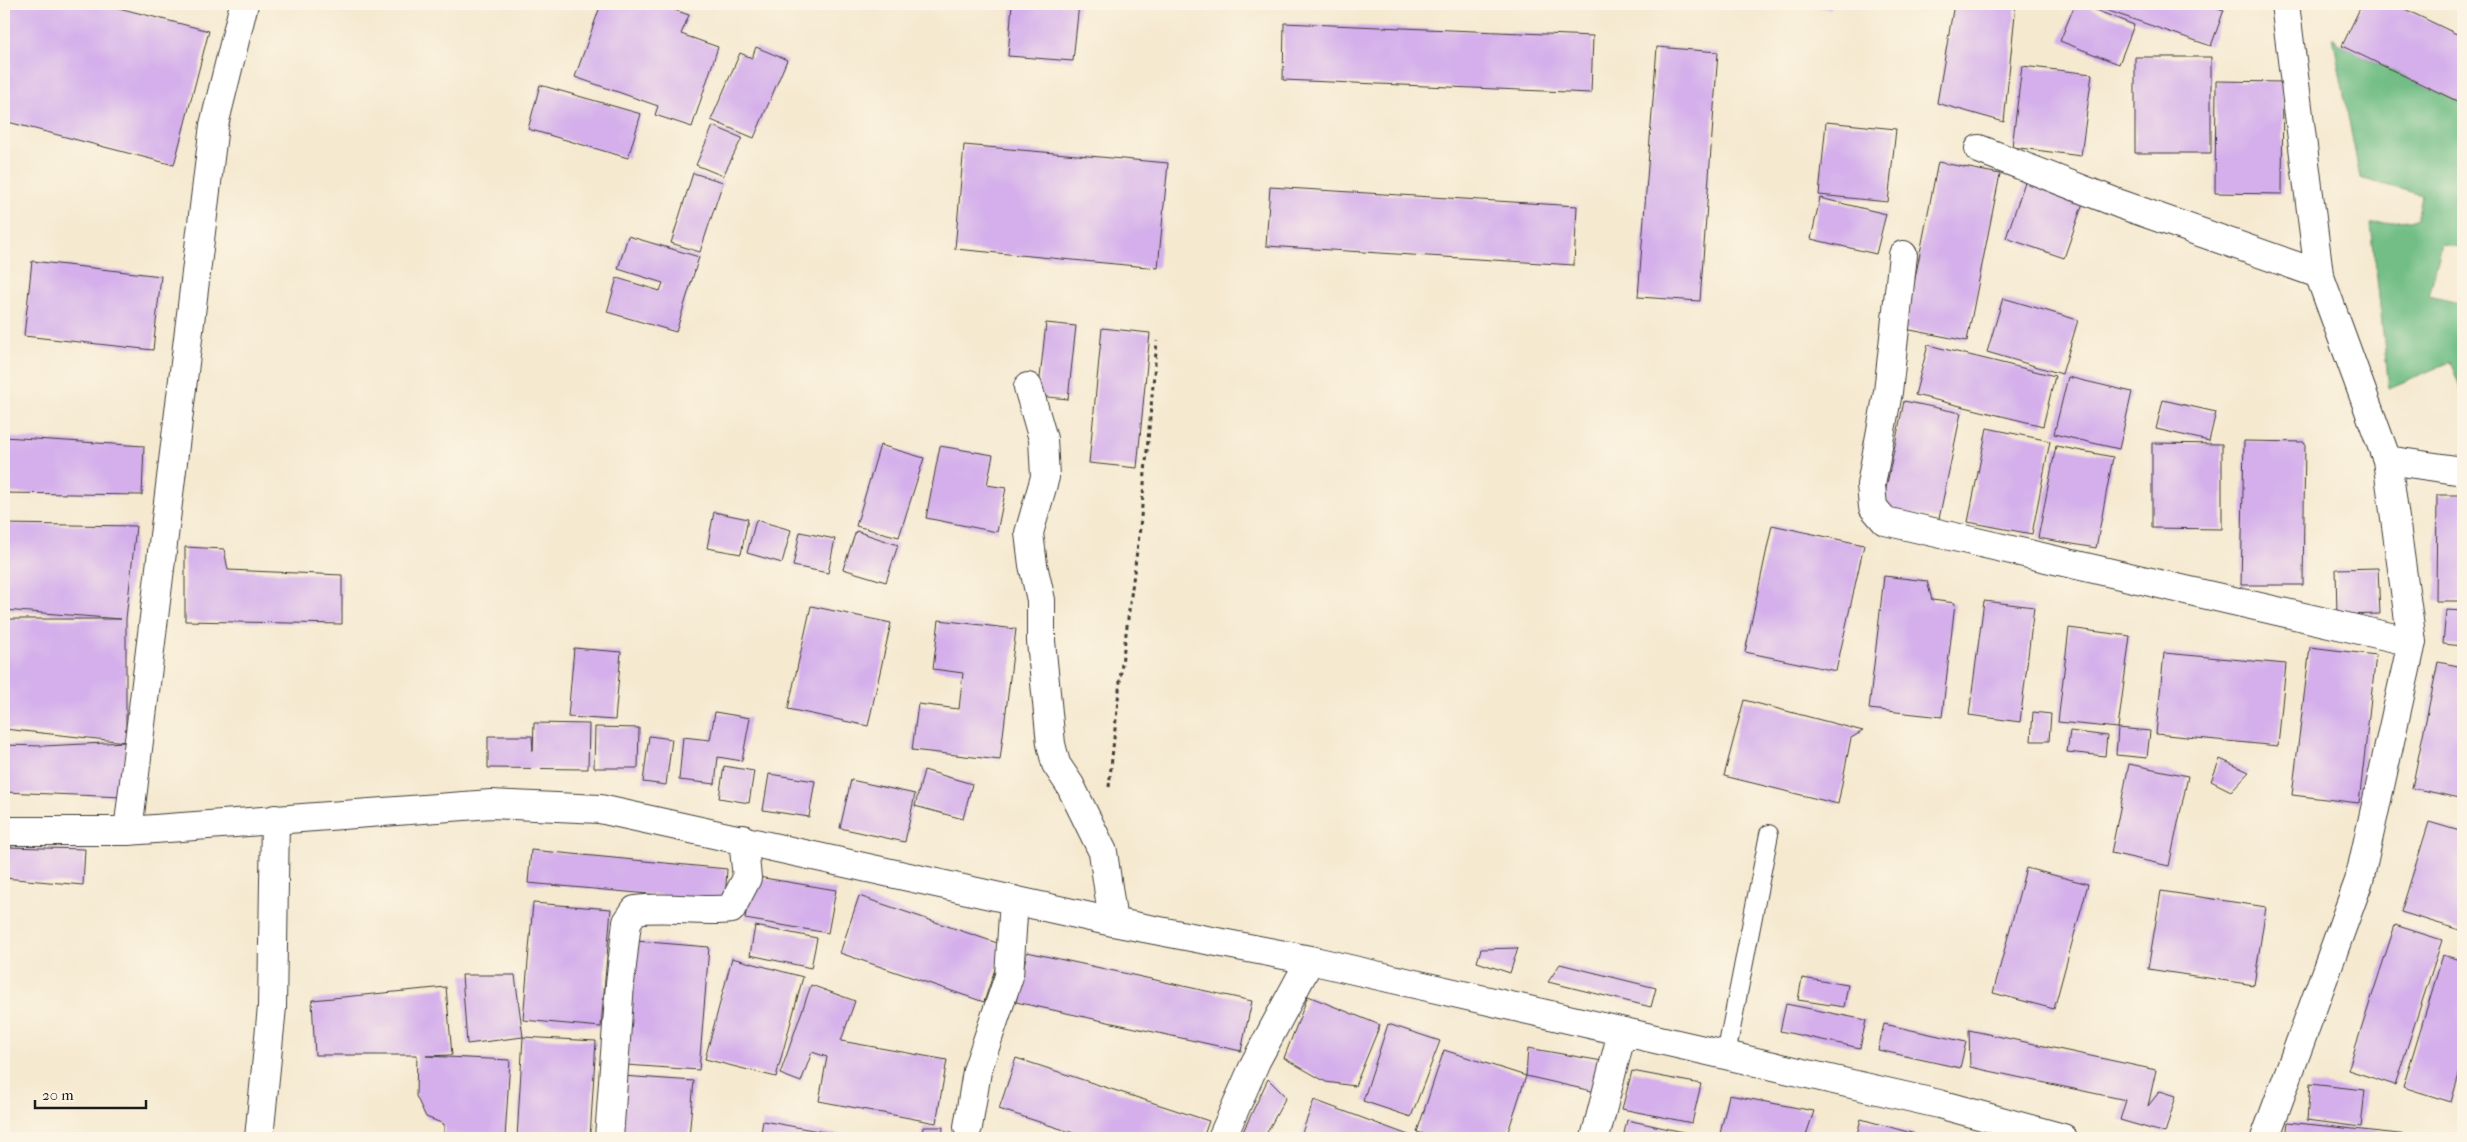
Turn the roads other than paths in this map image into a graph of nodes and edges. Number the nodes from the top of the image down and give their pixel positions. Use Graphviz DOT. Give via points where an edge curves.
graph roads {
  1 [pos="244,4"];
  2 [pos="2285,4"];
  3 [pos="1979,149"];
  4 [pos="1903,255"];
  5 [pos="2319,274"];
  6 [pos="1028,387"];
  7 [pos="2387,460"];
  8 [pos="2463,471"];
  9 [pos="2412,642"];
  10 [pos="275,819"];
  11 [pos="4,831"];
  12 [pos="128,831"];
  13 [pos="1769,834"];
  14 [pos="743,839"];
  15 [pos="1014,900"];
  16 [pos="1113,922"];
  17 [pos="1310,960"];
  18 [pos="1622,1032"];
  19 [pos="1726,1055"];
  20 [pos="968,1126"];
  21 [pos="259,1138"];
  22 [pos="609,1138"];
  23 [pos="1222,1138"];
  24 [pos="1595,1138"];
  25 [pos="2063,1138"];
  26 [pos="2265,1138"];
  1 -- 12 [label="street" via="214,125"];
  2 -- 5 [label="street"];
  3 -- 5 [label="street" via="2120,204"];
  4 -- 9 [label="street" via="1888,392 1871,485 1873,507 1885,521"];
  5 -- 7 [label="street"];
  6 -- 16 [label="street" via="1043,439 1045,477 1029,533 1041,600 1041,641 1051,744 1056,764 1103,852"];
  7 -- 8 [label="street"];
  7 -- 9 [label="street"];
  9 -- 26 [label="street" via="2359,881"];
  10 -- 12 [label="street"];
  10 -- 14 [label="street" via="491,804 600,809"];
  10 -- 21 [label="street" via="272,1008"];
  11 -- 12 [label="street"];
  13 -- 19 [label="lane"];
  14 -- 15 [label="street"];
  14 -- 22 [label="street" via="747,878 731,909 712,911 658,906 635,910 627,922"];
  15 -- 16 [label="street"];
  15 -- 20 [label="street" via="1009,976 977,1071"];
  16 -- 17 [label="street"];
  17 -- 18 [label="street"];
  17 -- 23 [label="street" via="1256,1062"];
  18 -- 19 [label="street"];
  18 -- 24 [label="street"];
  19 -- 25 [label="street" via="1939,1104"];
}
